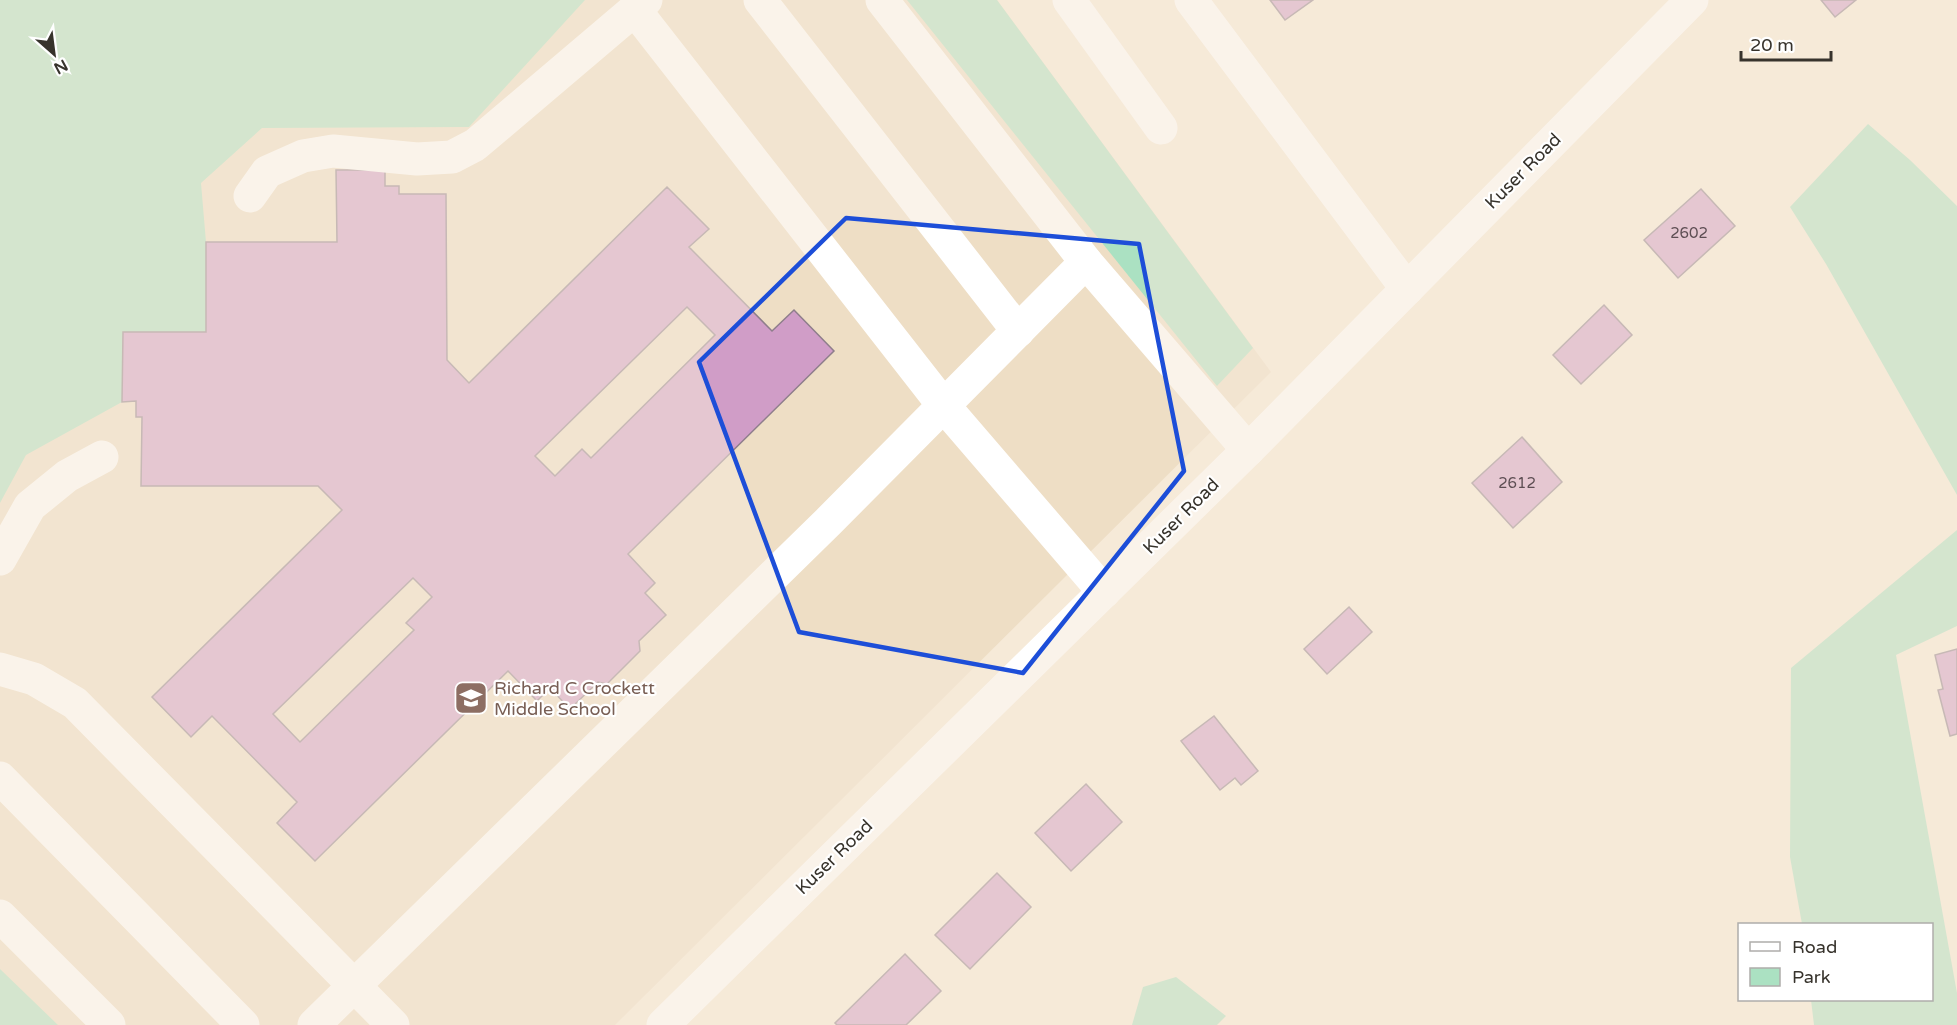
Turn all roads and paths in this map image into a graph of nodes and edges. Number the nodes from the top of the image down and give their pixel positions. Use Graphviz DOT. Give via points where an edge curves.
graph roads {
  1 [pos="760,0"];
  2 [pos="882,0"];
  3 [pos="1069,0"];
  4 [pos="1191,0"];
  5 [pos="1692,0"];
  6 [pos="640,5"];
  7 [pos="1161,128"];
  8 [pos="250,196"];
  9 [pos="1086,262"];
  10 [pos="1407,289"];
  11 [pos="1018,331"];
  12 [pos="944,406"];
  13 [pos="1248,450"];
  14 [pos="102,457"];
  15 [pos="0,559"];
  16 [pos="1104,592"];
  17 [pos="0,669"];
  18 [pos="0,778"];
  19 [pos="0,916"];
  20 [pos="355,985"];
  21 [pos="109,1025"];
  22 [pos="243,1025"];
  23 [pos="314,1025"];
  24 [pos="393,1025"];
  25 [pos="663,1025"];
  1 -- 11 [label="street"];
  2 -- 9 [label="street"];
  3 -- 7 [label="street"];
  4 -- 10 [label="street"];
  5 -- 10 [label="street, Kuser Road"];
  6 -- 8 [label="street" via="475,145 452,157 417,159 333,151 303,156 267,172"];
  6 -- 12 [label="street"];
  9 -- 11 [label="street"];
  9 -- 13 [label="street"];
  10 -- 13 [label="street, Kuser Road"];
  11 -- 12 [label="street"];
  12 -- 16 [label="street"];
  12 -- 20 [label="street"];
  13 -- 16 [label="street, Kuser Road"];
  14 -- 15 [label="street" via="67,476 30,506"];
  16 -- 25 [label="street, Kuser Road"];
  17 -- 20 [label="street" via="34,679 75,703"];
  18 -- 22 [label="street"];
  19 -- 21 [label="street"];
  20 -- 23 [label="street"];
  20 -- 24 [label="street"];
}
